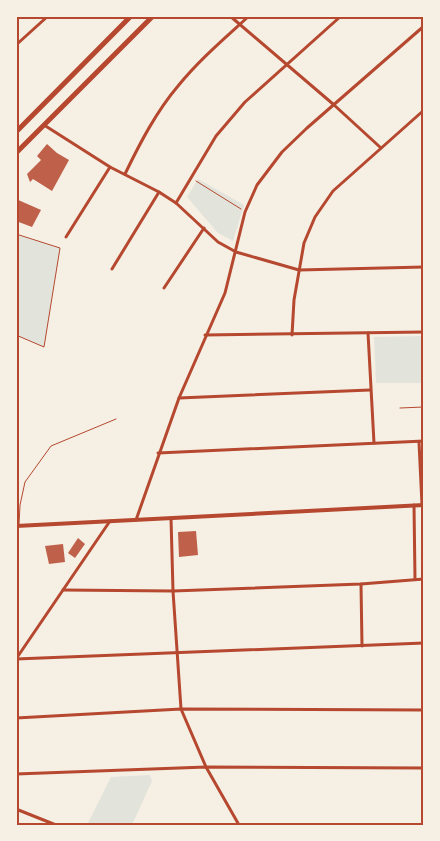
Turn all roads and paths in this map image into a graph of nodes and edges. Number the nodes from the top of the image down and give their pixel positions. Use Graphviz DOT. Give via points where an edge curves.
graph roads {
  1 [pos="48,16"];
  2 [pos="131,16"];
  3 [pos="153,16"];
  4 [pos="230,16"];
  5 [pos="249,16"];
  6 [pos="341,16"];
  7 [pos="240,24"];
  8 [pos="424,26"];
  9 [pos="16,45"];
  10 [pos="287,64"];
  11 [pos="333,104"];
  12 [pos="424,110"];
  13 [pos="43,125"];
  14 [pos="16,132"];
  15 [pos="381,148"];
  16 [pos="16,153"];
  17 [pos="110,167"];
  18 [pos="125,174"];
  19 [pos="191,178"];
  20 [pos="159,192"];
  21 [pos="176,204"];
  22 [pos="245,212"];
  23 [pos="204,228"];
  24 [pos="16,234"];
  25 [pos="66,237"];
  26 [pos="236,252"];
  27 [pos="424,267"];
  28 [pos="112,270"];
  29 [pos="299,270"];
  30 [pos="164,288"];
  31 [pos="424,332"];
  32 [pos="368,334"];
  33 [pos="16,335"];
  34 [pos="292,335"];
  35 [pos="205,336"];
  36 [pos="370,390"];
  37 [pos="179,398"];
  38 [pos="424,407"];
  39 [pos="400,408"];
  40 [pos="116,419"];
  41 [pos="422,442"];
  42 [pos="374,444"];
  43 [pos="158,453"];
  44 [pos="423,505"];
  45 [pos="414,506"];
  46 [pos="171,518"];
  47 [pos="136,520"];
  48 [pos="110,521"];
  49 [pos="18,526"];
  50 [pos="415,579"];
  51 [pos="424,579"];
  52 [pos="361,584"];
  53 [pos="63,590"];
  54 [pos="173,591"];
  55 [pos="424,643"];
  56 [pos="362,646"];
  57 [pos="177,654"];
  58 [pos="16,659"];
  59 [pos="181,709"];
  60 [pos="424,710"];
  61 [pos="16,718"];
  62 [pos="206,767"];
  63 [pos="424,768"];
  64 [pos="16,774"];
  65 [pos="16,809"];
  66 [pos="56,825"];
  67 [pos="239,825"];
  1 -- 9 [label="street"];
  2 -- 14 [label="highway"];
  3 -- 13 [label="highway"];
  4 -- 7 [label="street"];
  5 -- 7 [label="street"];
  6 -- 10 [label="street"];
  7 -- 10 [label="street"];
  7 -- 18 [label="street" via="177,87 150,127"];
  8 -- 11 [label="street"];
  10 -- 11 [label="street"];
  10 -- 19 [label="street" via="229,120"];
  11 -- 15 [label="street"];
  11 -- 22 [label="street" via="282,152 257,185"];
  12 -- 15 [label="street"];
  13 -- 16 [label="highway"];
  13 -- 17 [label="street"];
  15 -- 29 [label="street" via="324,202 304,243"];
  17 -- 18 [label="street"];
  17 -- 25 [label="street"];
  18 -- 20 [label="street"];
  19 -- 21 [label="street"];
  19 -- 22 [label="path"];
  20 -- 21 [label="street"];
  20 -- 28 [label="street"];
  21 -- 23 [label="street"];
  22 -- 26 [label="street"];
  23 -- 26 [label="street" via="218,242"];
  23 -- 30 [label="street"];
  24 -- 33 [label="path" via="60,248 44,347"];
  26 -- 29 [label="street"];
  26 -- 35 [label="street" via="218,310"];
  27 -- 29 [label="street"];
  29 -- 34 [label="street"];
  31 -- 32 [label="street"];
  32 -- 34 [label="street"];
  32 -- 36 [label="street"];
  34 -- 35 [label="street"];
  35 -- 37 [label="street"];
  36 -- 37 [label="street"];
  36 -- 42 [label="street"];
  37 -- 43 [label="street"];
  38 -- 39 [label="lane"];
  40 -- 49 [label="lane" via="51,446 25,482"];
  41 -- 42 [label="street"];
  41 -- 44 [label="street"];
  42 -- 43 [label="street"];
  43 -- 47 [label="street"];
  44 -- 45 [label="street"];
  45 -- 46 [label="street"];
  45 -- 50 [label="street"];
  46 -- 47 [label="street"];
  46 -- 54 [label="street"];
  47 -- 48 [label="street"];
  48 -- 49 [label="street"];
  48 -- 53 [label="street"];
  50 -- 51 [label="street"];
  50 -- 52 [label="street"];
  52 -- 54 [label="street"];
  52 -- 56 [label="street"];
  53 -- 54 [label="street"];
  53 -- 58 [label="street"];
  54 -- 57 [label="street"];
  55 -- 56 [label="street"];
  56 -- 57 [label="street"];
  57 -- 58 [label="street"];
  57 -- 59 [label="street"];
  59 -- 60 [label="street"];
  59 -- 61 [label="street"];
  59 -- 62 [label="street"];
  62 -- 63 [label="street"];
  62 -- 64 [label="street"];
  62 -- 67 [label="street"];
  65 -- 66 [label="street"];
}
